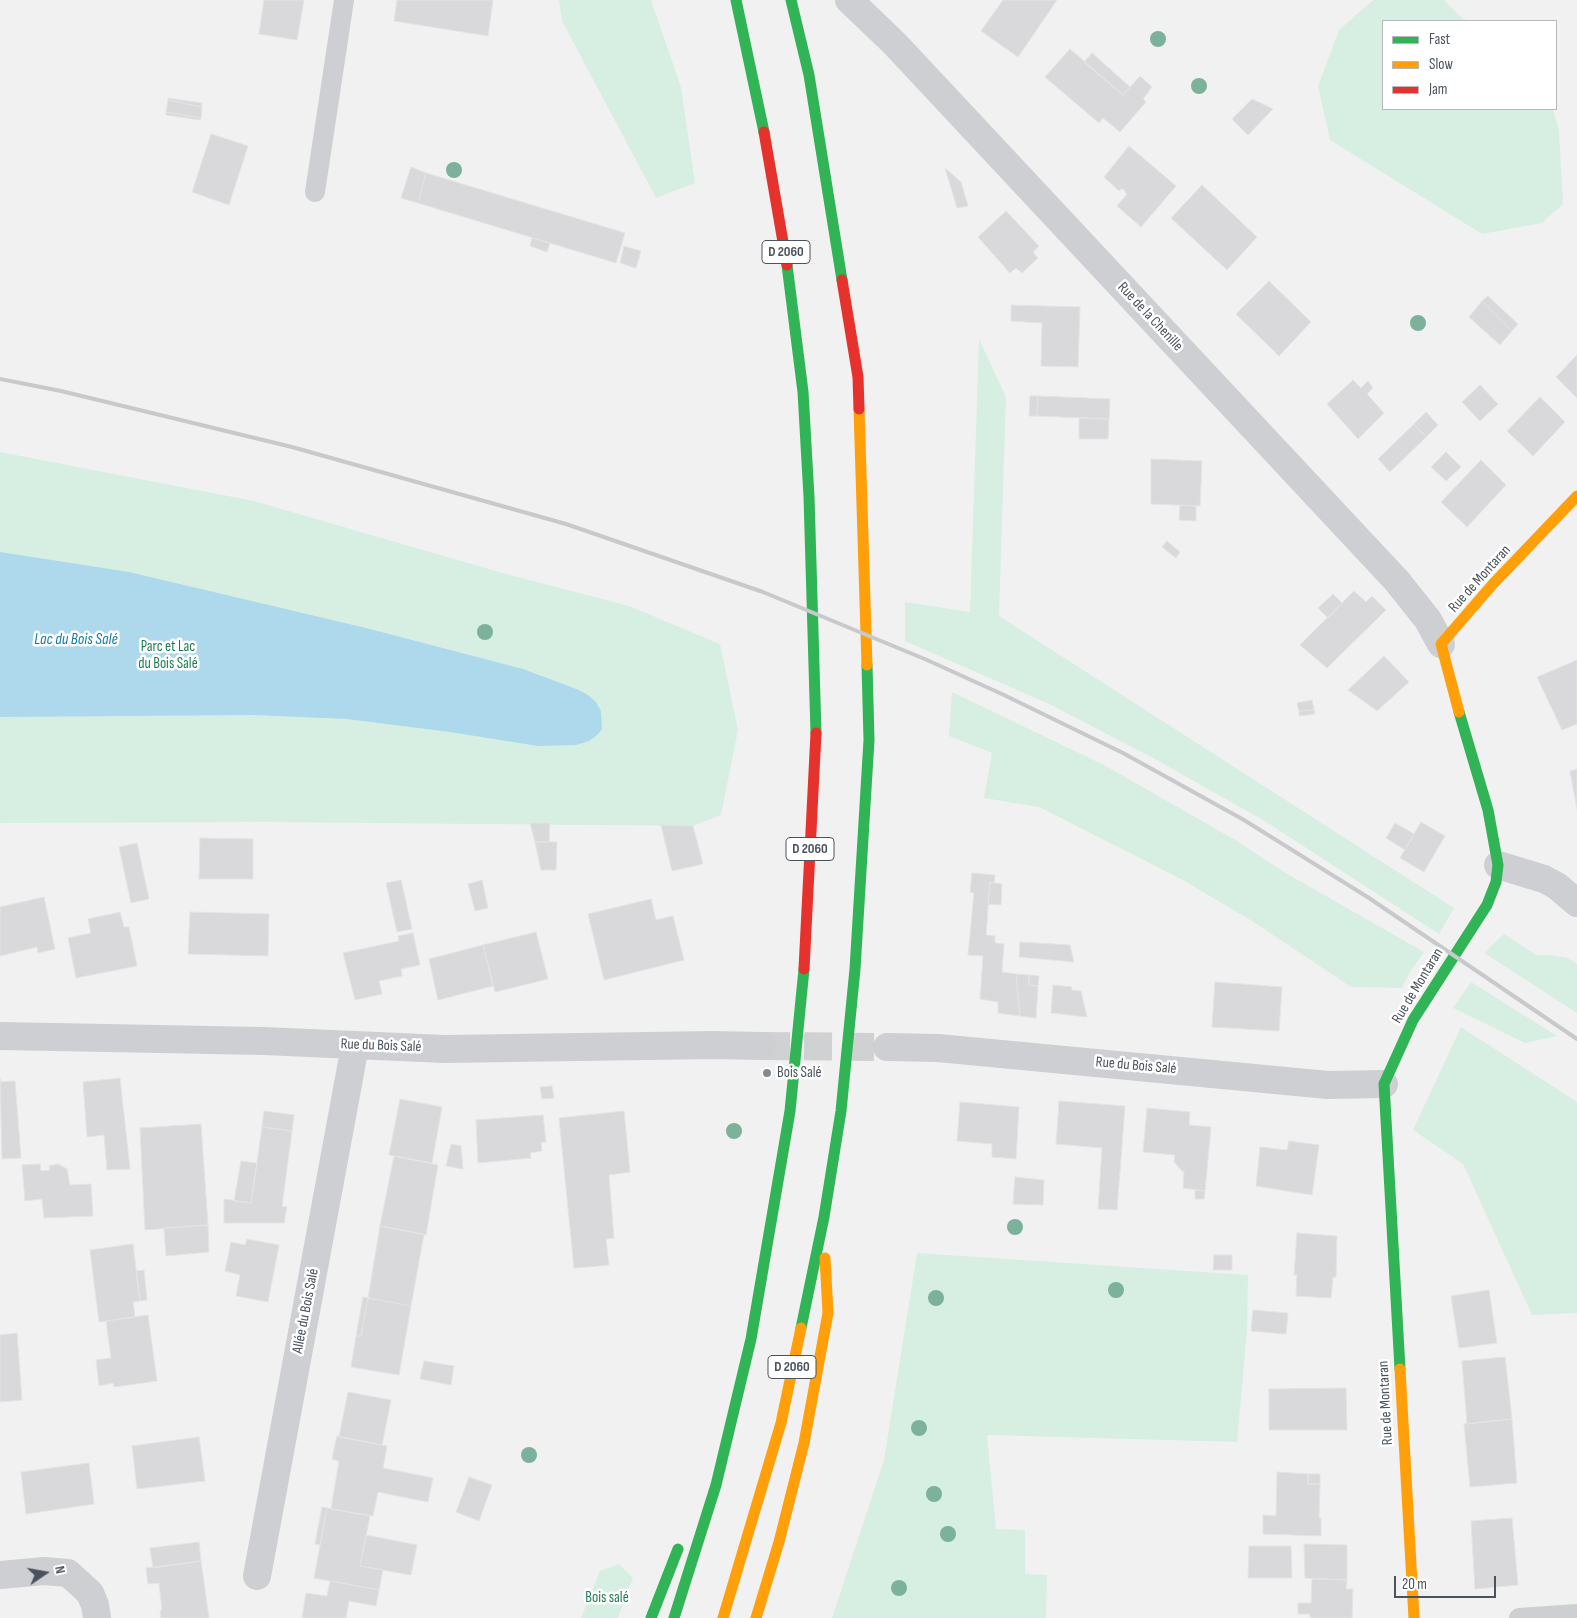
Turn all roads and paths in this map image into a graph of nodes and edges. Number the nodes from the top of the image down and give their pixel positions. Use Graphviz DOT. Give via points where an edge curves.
graph roads {
  1 [pos="344,0"];
  2 [pos="791,0"];
  3 [pos="849,0"];
  4 [pos="737,5"];
  5 [pos="315,192"];
  6 [pos="1577,496"];
  7 [pos="1441,644"];
  8 [pos="1498,865"];
  9 [pos="1577,903"];
  10 [pos="0,1036"];
  11 [pos="355,1046"];
  12 [pos="762,1046"];
  13 [pos="887,1047"];
  14 [pos="1384,1084"];
  15 [pos="824,1217"];
  16 [pos="716,1485"];
  17 [pos="691,1526"];
  18 [pos="681,1542"];
  19 [pos="0,1575"];
  20 [pos="257,1576"];
  21 [pos="1577,1614"];
  22 [pos="97,1618"];
  23 [pos="650,1618"];
  24 [pos="674,1618"];
  25 [pos="723,1618"];
  26 [pos="756,1618"];
  27 [pos="1414,1618"];
  28 [pos="1519,1618"];
  1 -- 5 [label="lane"];
  2 -- 15 [label="main road, D 2060" via="809,75 858,377 869,740 855,969 842,1111"];
  3 -- 7 [label="street, Rue de la Chenille" via="895,44 1397,581 1428,620"];
  4 -- 16 [label="main road, D 2060" via="790,278 803,392 816,728 804,970 790,1111 751,1340"];
  6 -- 7 [label="main road, Rue de Montaran"];
  7 -- 8 [label="main road, Rue de Montaran" via="1488,810"];
  8 -- 9 [label="street" via="1544,879"];
  8 -- 14 [label="main road, Rue de Montaran" via="1488,904 1413,1020"];
  10 -- 11 [label="street, Rue du Bois Salé"];
  11 -- 12 [label="street, Rue du Bois Salé" via="445,1049"];
  11 -- 20 [label="street, Allée du Bois Salé"];
  13 -- 14 [label="street, Rue du Bois Salé" via="938,1048 1328,1084"];
  14 -- 27 [label="main road, Rue de Montaran"];
  15 -- 25 [label="main road, D 2060" via="781,1423"];
  15 -- 26 [label="main road" via="828,1313 804,1444"];
  16 -- 17 [label="main road"];
  16 -- 24 [label="main road, D 2060"];
  18 -- 23 [label="main road"];
  19 -- 22 [label="street" via="44,1571 68,1573 90,1593"];
  21 -- 28 [label="lane"];
}
